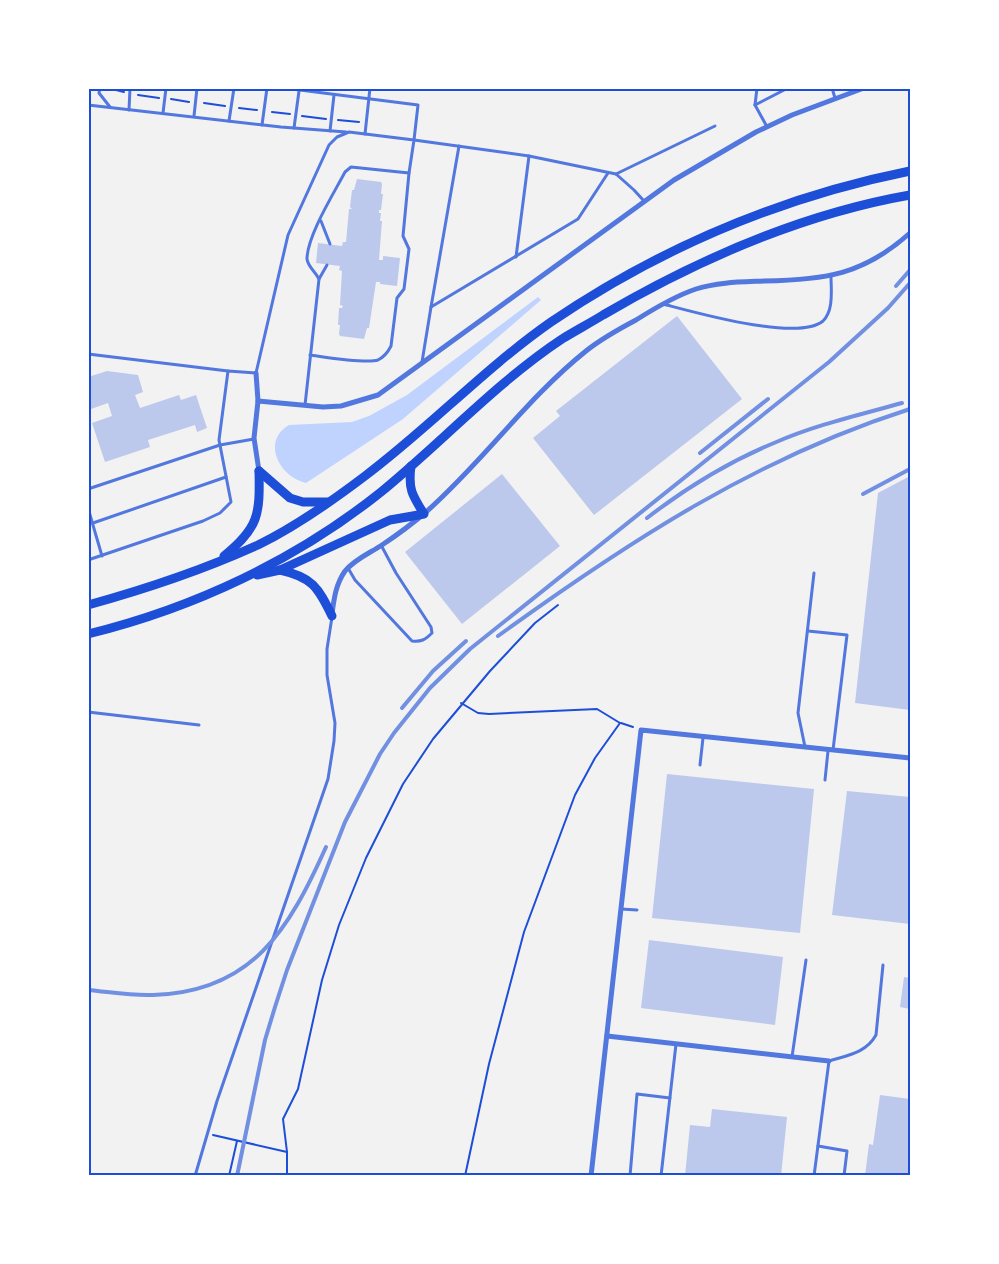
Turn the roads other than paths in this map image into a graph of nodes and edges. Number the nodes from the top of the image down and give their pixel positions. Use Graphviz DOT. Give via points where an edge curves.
graph roads {
  1 [pos="100,88"];
  2 [pos="130,88"];
  3 [pos="166,88"];
  4 [pos="197,88"];
  5 [pos="234,88"];
  6 [pos="267,88"];
  7 [pos="284,88"];
  8 [pos="370,88"];
  9 [pos="757,88"];
  10 [pos="788,88"];
  11 [pos="832,88"];
  12 [pos="864,88"];
  13 [pos="299,91"];
  14 [pos="333,95"];
  15 [pos="369,98"];
  16 [pos="835,98"];
  17 [pos="88,105"];
  18 [pos="755,105"];
  19 [pos="110,107"];
  20 [pos="129,110"];
  21 [pos="163,113"];
  22 [pos="194,116"];
  23 [pos="229,121"];
  24 [pos="262,125"];
  25 [pos="715,126"];
  26 [pos="767,126"];
  27 [pos="294,128"];
  28 [pos="330,131"];
  29 [pos="349,132"];
  30 [pos="365,134"];
  31 [pos="414,140"];
  32 [pos="459,146"];
  33 [pos="529,156"];
  34 [pos="910,171"];
  35 [pos="409,172"];
  36 [pos="608,173"];
  37 [pos="616,174"];
  38 [pos="910,195"];
  39 [pos="644,201"];
  40 [pos="321,220"];
  41 [pos="910,233"];
  42 [pos="330,244"];
  43 [pos="516,257"];
  44 [pos="327,264"];
  45 [pos="831,276"];
  46 [pos="319,279"];
  47 [pos="662,304"];
  48 [pos="431,307"];
  49 [pos="88,354"];
  50 [pos="310,355"];
  51 [pos="421,364"];
  52 [pos="228,371"];
  53 [pos="256,373"];
  54 [pos="258,401"];
  55 [pos="305,405"];
  56 [pos="255,439"];
  57 [pos="220,445"];
  58 [pos="411,466"];
  59 [pos="259,471"];
  60 [pos="226,477"];
  61 [pos="88,489"];
  62 [pos="328,502"];
  63 [pos="88,508"];
  64 [pos="424,514"];
  65 [pos="93,523"];
  66 [pos="381,545"];
  67 [pos="102,556"];
  68 [pos="88,560"];
  69 [pos="216,563"];
  70 [pos="348,568"];
  71 [pos="280,570"];
  72 [pos="814,573"];
  73 [pos="246,578"];
  74 [pos="88,605"];
  75 [pos="332,616"];
  76 [pos="807,631"];
  77 [pos="88,634"];
  78 [pos="88,712"];
  79 [pos="199,725"];
  80 [pos="703,736"];
  81 [pos="805,747"];
  82 [pos="830,749"];
  83 [pos="910,758"];
  84 [pos="700,765"];
  85 [pos="825,780"];
  86 [pos="621,909"];
  87 [pos="637,910"];
  88 [pos="806,960"];
  89 [pos="884,965"];
  90 [pos="607,1036"];
  91 [pos="676,1044"];
  92 [pos="792,1057"];
  93 [pos="829,1061"];
  94 [pos="670,1098"];
  95 [pos="818,1146"];
  96 [pos="195,1176"];
  97 [pos="591,1176"];
  98 [pos="630,1176"];
  99 [pos="661,1176"];
  100 [pos="814,1176"];
  101 [pos="844,1176"];
  1 -- 19 [label="lane" via="99,93"];
  2 -- 20 [label="lane"];
  3 -- 21 [label="lane"];
  4 -- 22 [label="lane"];
  5 -- 23 [label="lane"];
  6 -- 24 [label="lane"];
  7 -- 13 [label="lane"];
  8 -- 15 [label="lane"];
  9 -- 18 [label="lane"];
  10 -- 18 [label="lane"];
  11 -- 16 [label="lane"];
  12 -- 16 [label="street"];
  13 -- 14 [label="lane"];
  13 -- 27 [label="lane"];
  14 -- 15 [label="lane"];
  14 -- 28 [label="lane"];
  15 -- 30 [label="lane"];
  15 -- 31 [label="lane" via="418,105"];
  16 -- 26 [label="street"];
  17 -- 19 [label="lane"];
  18 -- 26 [label="lane"];
  19 -- 20 [label="lane"];
  20 -- 21 [label="lane"];
  21 -- 22 [label="lane"];
  22 -- 23 [label="lane"];
  23 -- 24 [label="lane"];
  24 -- 27 [label="lane"];
  25 -- 37 [label="lane"];
  26 -- 39 [label="street" via="712,156"];
  27 -- 28 [label="lane"];
  28 -- 29 [label="lane"];
  29 -- 30 [label="lane"];
  29 -- 53 [label="lane" via="329,145 288,235"];
  30 -- 31 [label="lane"];
  31 -- 32 [label="lane"];
  31 -- 35 [label="lane"];
  32 -- 33 [label="lane"];
  32 -- 48 [label="lane"];
  33 -- 36 [label="lane"];
  33 -- 43 [label="lane"];
  34 -- 62 [label="main road" via="790,202 708,235 622,277 513,351 402,447"];
  35 -- 40 [label="lane" via="351,167"];
  35 -- 50 [label="lane" via="403,236 409,249 404,289 397,298 388,352 371,361"];
  36 -- 37 [label="lane"];
  36 -- 43 [label="lane" via="578,219"];
  37 -- 39 [label="lane"];
  38 -- 58 [label="main road" via="834,213 760,238 632,298 562,340"];
  39 -- 51 [label="street"];
  40 -- 42 [label="lane"];
  40 -- 46 [label="lane" via="310,242 307,260"];
  41 -- 45 [label="street" via="879,257"];
  43 -- 48 [label="lane"];
  44 -- 46 [label="lane"];
  45 -- 47 [label="street" via="719,284"];
  45 -- 47 [label="lane" via="831,302 824,320 808,328 746,324"];
  46 -- 50 [label="lane"];
  47 -- 64 [label="street" via="604,338 572,363"];
  48 -- 51 [label="lane"];
  49 -- 52 [label="lane"];
  50 -- 55 [label="lane"];
  51 -- 55 [label="street" via="378,396 340,406"];
  52 -- 53 [label="lane"];
  52 -- 57 [label="lane"];
  53 -- 54 [label="street"];
  54 -- 55 [label="street"];
  54 -- 56 [label="street"];
  56 -- 57 [label="lane"];
  56 -- 59 [label="street"];
  57 -- 60 [label="lane"];
  57 -- 61 [label="lane"];
  58 -- 64 [label="main road" via="411,493"];
  58 -- 73 [label="main road" via="340,521"];
  59 -- 62 [label="main road" via="290,498"];
  59 -- 69 [label="main road" via="259,506 253,526"];
  60 -- 65 [label="lane"];
  60 -- 67 [label="lane" via="231,501 220,513"];
  62 -- 69 [label="main road" via="260,544"];
  63 -- 65 [label="lane"];
  64 -- 66 [label="street"];
  64 -- 71 [label="main road" via="390,520"];
  65 -- 67 [label="lane"];
  66 -- 70 [label="street"];
  66 -- 70 [label="lane" via="432,627 426,639 412,641"];
  67 -- 68 [label="lane"];
  69 -- 74 [label="main road"];
  70 -- 75 [label="street" via="338,583"];
  71 -- 73 [label="main road"];
  71 -- 75 [label="main road" via="308,580 322,595"];
  72 -- 76 [label="lane"];
  73 -- 77 [label="main road" via="190,602"];
  75 -- 96 [label="lane" via="327,675 335,723 328,779"];
  76 -- 81 [label="lane" via="798,713"];
  76 -- 82 [label="lane" via="846,635"];
  78 -- 79 [label="lane"];
  80 -- 81 [label="street"];
  80 -- 84 [label="lane"];
  80 -- 86 [label="street" via="641,729"];
  81 -- 82 [label="street"];
  82 -- 83 [label="street"];
  82 -- 85 [label="lane"];
  86 -- 87 [label="lane"];
  86 -- 90 [label="street"];
  88 -- 92 [label="lane"];
  89 -- 93 [label="lane" via="876,1035 871,1045"];
  90 -- 91 [label="street"];
  90 -- 97 [label="street"];
  91 -- 92 [label="street"];
  91 -- 94 [label="lane"];
  92 -- 93 [label="street"];
  93 -- 95 [label="lane"];
  94 -- 98 [label="lane" via="637,1094"];
  94 -- 99 [label="lane"];
  95 -- 100 [label="lane"];
  95 -- 101 [label="lane" via="847,1151"];
}
